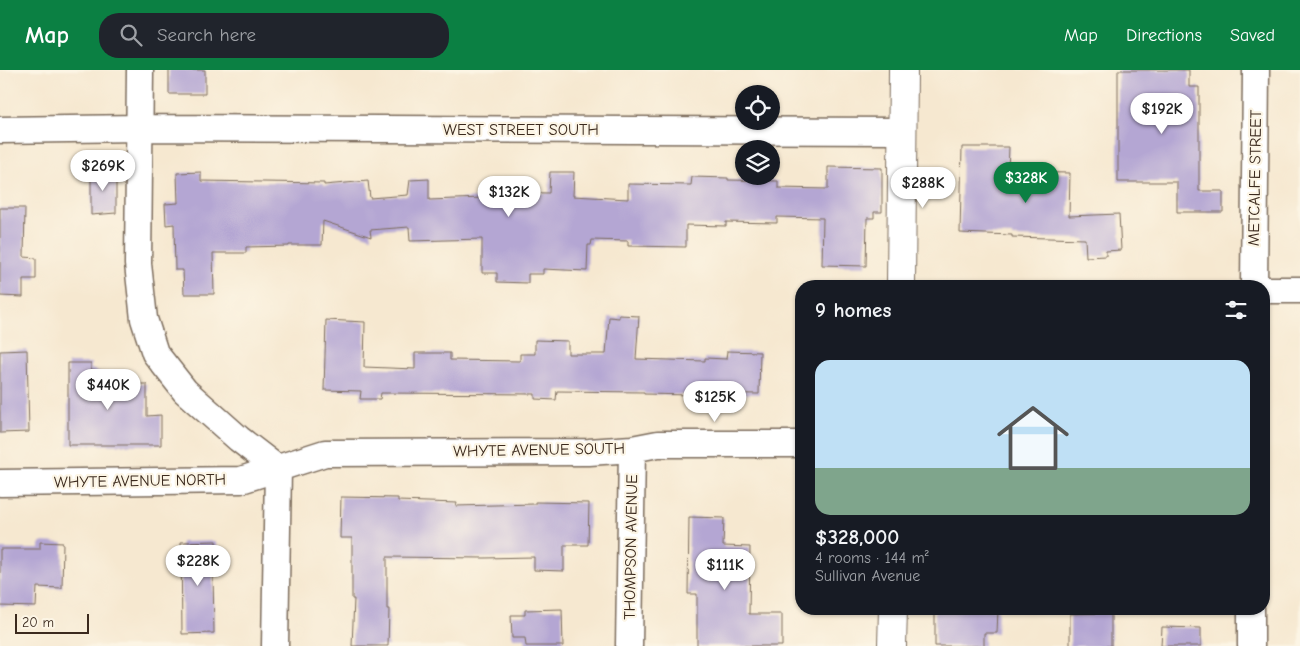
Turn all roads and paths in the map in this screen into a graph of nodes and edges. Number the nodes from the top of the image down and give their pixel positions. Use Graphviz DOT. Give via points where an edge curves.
graph roads {
  1 [pos="140,70"];
  2 [pos="903,70"];
  3 [pos="1256,70"];
  4 [pos="140,128"];
  5 [pos="0,130"];
  6 [pos="902,131"];
  7 [pos="901,280"];
  8 [pos="1254,280"];
  9 [pos="1270,290"];
  10 [pos="1300,290"];
  11 [pos="795,444"];
  12 [pos="632,449"];
  13 [pos="278,469"];
  14 [pos="0,483"];
  15 [pos="893,615"];
  16 [pos="1252,615"];
  17 [pos="275,646"];
  18 [pos="629,646"];
  19 [pos="892,646"];
  20 [pos="1251,646"];
  1 -- 4 [label="street"];
  2 -- 6 [label="street"];
  3 -- 8 [label="street, METCALFE STREET"];
  4 -- 5 [label="street, WEST STREET SOUTH"];
  4 -- 6 [label="street, WEST STREET SOUTH"];
  4 -- 13 [label="street" via="138,264 144,319 154,353 185,391"];
  6 -- 7 [label="street"];
  9 -- 10 [label="street"];
  11 -- 12 [label="street, WHYTE AVENUE SOUTH" via="658,444"];
  12 -- 13 [label="street, WHYTE AVENUE SOUTH" via="325,453"];
  12 -- 18 [label="street, THOMPSON AVENUE"];
  13 -- 14 [label="street, WHYTE AVENUE NORTH" via="240,480"];
  13 -- 17 [label="street"];
  15 -- 19 [label="street"];
  16 -- 20 [label="street"];
}
